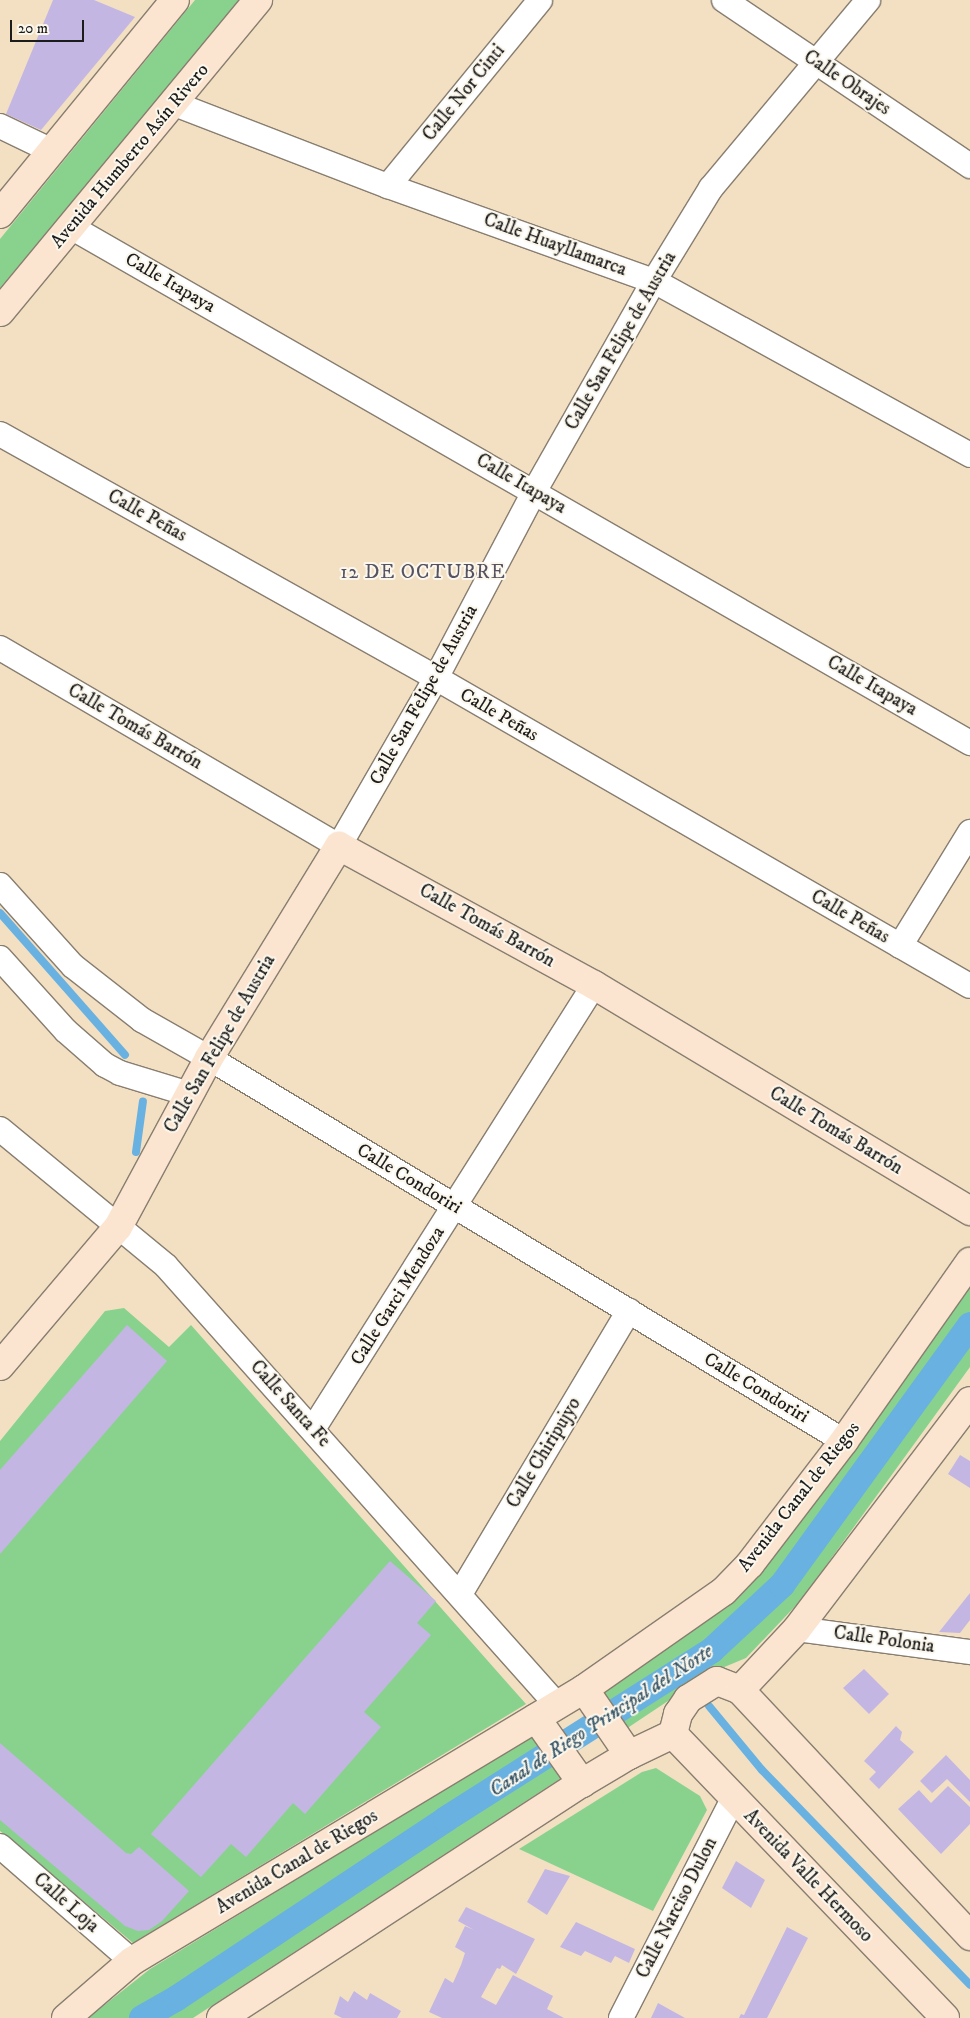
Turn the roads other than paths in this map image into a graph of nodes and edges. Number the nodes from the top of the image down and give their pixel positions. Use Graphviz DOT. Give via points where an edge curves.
graph roads {
  1 [pos="175,0"];
  2 [pos="258,0"];
  3 [pos="540,0"];
  4 [pos="724,0"];
  5 [pos="868,0"];
  6 [pos="814,62"];
  7 [pos="175,104"];
  8 [pos="0,126"];
  9 [pos="52,151"];
  10 [pos="970,166"];
  11 [pos="388,186"];
  12 [pos="0,214"];
  13 [pos="71,227"];
  14 [pos="654,280"];
  15 [pos="0,312"];
  16 [pos="0,434"];
  17 [pos="970,455"];
  18 [pos="534,492"];
  19 [pos="0,648"];
  20 [pos="436,678"];
  21 [pos="970,743"];
  22 [pos="970,832"];
  23 [pos="339,846"];
  24 [pos="0,885"];
  25 [pos="900,946"];
  26 [pos="0,958"];
  27 [pos="594,985"];
  28 [pos="970,986"];
  29 [pos="208,1058"];
  30 [pos="189,1094"];
  31 [pos="0,1128"];
  32 [pos="454,1206"];
  33 [pos="970,1211"];
  34 [pos="118,1227"];
  35 [pos="970,1262"];
  36 [pos="629,1311"];
  37 [pos="0,1366"];
  38 [pos="970,1401"];
  39 [pos="313,1429"];
  40 [pos="844,1442"];
  41 [pos="460,1594"];
  42 [pos="797,1629"];
  43 [pos="970,1652"];
  44 [pos="740,1690"];
  45 [pos="598,1709"];
  46 [pos="553,1730"];
  47 [pos="673,1734"];
  48 [pos="629,1755"];
  49 [pos="582,1783"];
  50 [pos="734,1799"];
  51 [pos="0,1846"];
  52 [pos="970,1936"];
  53 [pos="132,1961"];
  54 [pos="66,2018"];
  55 [pos="221,2018"];
  56 [pos="621,2018"];
  57 [pos="945,2018"];
  1 -- 9 [label="street"];
  2 -- 7 [label="street, Avenida Humberto Asín Rivero"];
  3 -- 11 [label="street, Calle Nor Cinti"];
  4 -- 6 [label="street, Calle Obrajes"];
  5 -- 6 [label="street, Calle San Felipe de Austria"];
  6 -- 10 [label="street, Calle Obrajes"];
  6 -- 14 [label="street, Calle San Felipe de Austria" via="711,188"];
  7 -- 11 [label="street, Calle Huayllamarca"];
  7 -- 13 [label="street, Avenida Humberto Asín Rivero"];
  8 -- 9 [label="street"];
  9 -- 12 [label="street"];
  11 -- 14 [label="street, Calle Huayllamarca"];
  13 -- 15 [label="street, Avenida Humberto Asín Rivero"];
  13 -- 18 [label="street, Calle Itapaya"];
  14 -- 17 [label="street, Calle Huayllamarca"];
  14 -- 18 [label="street, Calle San Felipe de Austria"];
  16 -- 20 [label="street, Calle Peñas"];
  18 -- 20 [label="street, Calle San Felipe de Austria"];
  18 -- 21 [label="street, Calle Itapaya"];
  19 -- 23 [label="street, Calle Tomás Barrón"];
  20 -- 23 [label="street, Calle San Felipe de Austria"];
  20 -- 25 [label="street, Calle Peñas"];
  22 -- 25 [label="street"];
  23 -- 27 [label="street, Calle Tomás Barrón"];
  23 -- 29 [label="street, Calle San Felipe de Austria"];
  24 -- 29 [label="street, Calle Condoriri" via="73,966 142,1020"];
  25 -- 28 [label="street, Calle Peñas"];
  26 -- 30 [label="street" via="66,1031 105,1065 120,1073"];
  27 -- 32 [label="street, Calle Garci Mendoza"];
  27 -- 33 [label="street, Calle Tomás Barrón"];
  29 -- 30 [label="street, Calle San Felipe de Austria"];
  29 -- 32 [label="street, Calle Condoriri"];
  30 -- 34 [label="street, Calle San Felipe de Austria"];
  31 -- 34 [label="street, Calle Santa Fe"];
  32 -- 36 [label="street, Calle Condoriri"];
  32 -- 39 [label="street, Calle Garci Mendoza"];
  34 -- 37 [label="street, Calle San Felipe de Austria"];
  34 -- 39 [label="street, Calle Santa Fe" via="166,1266"];
  35 -- 40 [label="street, Avenida Canal de Riegos"];
  36 -- 40 [label="street, Calle Condoriri"];
  36 -- 41 [label="street, Calle Chiripujyo"];
  38 -- 42 [label="street"];
  39 -- 41 [label="street, Calle Santa Fe"];
  40 -- 45 [label="street, Avenida Canal de Riegos" via="750,1564"];
  41 -- 46 [label="street, Calle Santa Fe"];
  42 -- 43 [label="street, Calle Polonia"];
  42 -- 44 [label="street"];
  44 -- 47 [label="street" via="717,1681 688,1699 678,1714"];
  44 -- 52 [label="street"];
  45 -- 46 [label="street, Avenida Canal de Riegos"];
  45 -- 48 [label="street"];
  46 -- 49 [label="street"];
  46 -- 53 [label="street, Avenida Canal de Riegos"];
  47 -- 48 [label="street"];
  47 -- 50 [label="street, Avenida Valle Hermoso"];
  48 -- 49 [label="street"];
  49 -- 55 [label="street"];
  50 -- 56 [label="street, Calle Narciso Dulon"];
  50 -- 57 [label="street, Avenida Valle Hermoso"];
  51 -- 53 [label="street, Calle Loja"];
  53 -- 54 [label="street, Avenida Canal de Riegos"];
}
